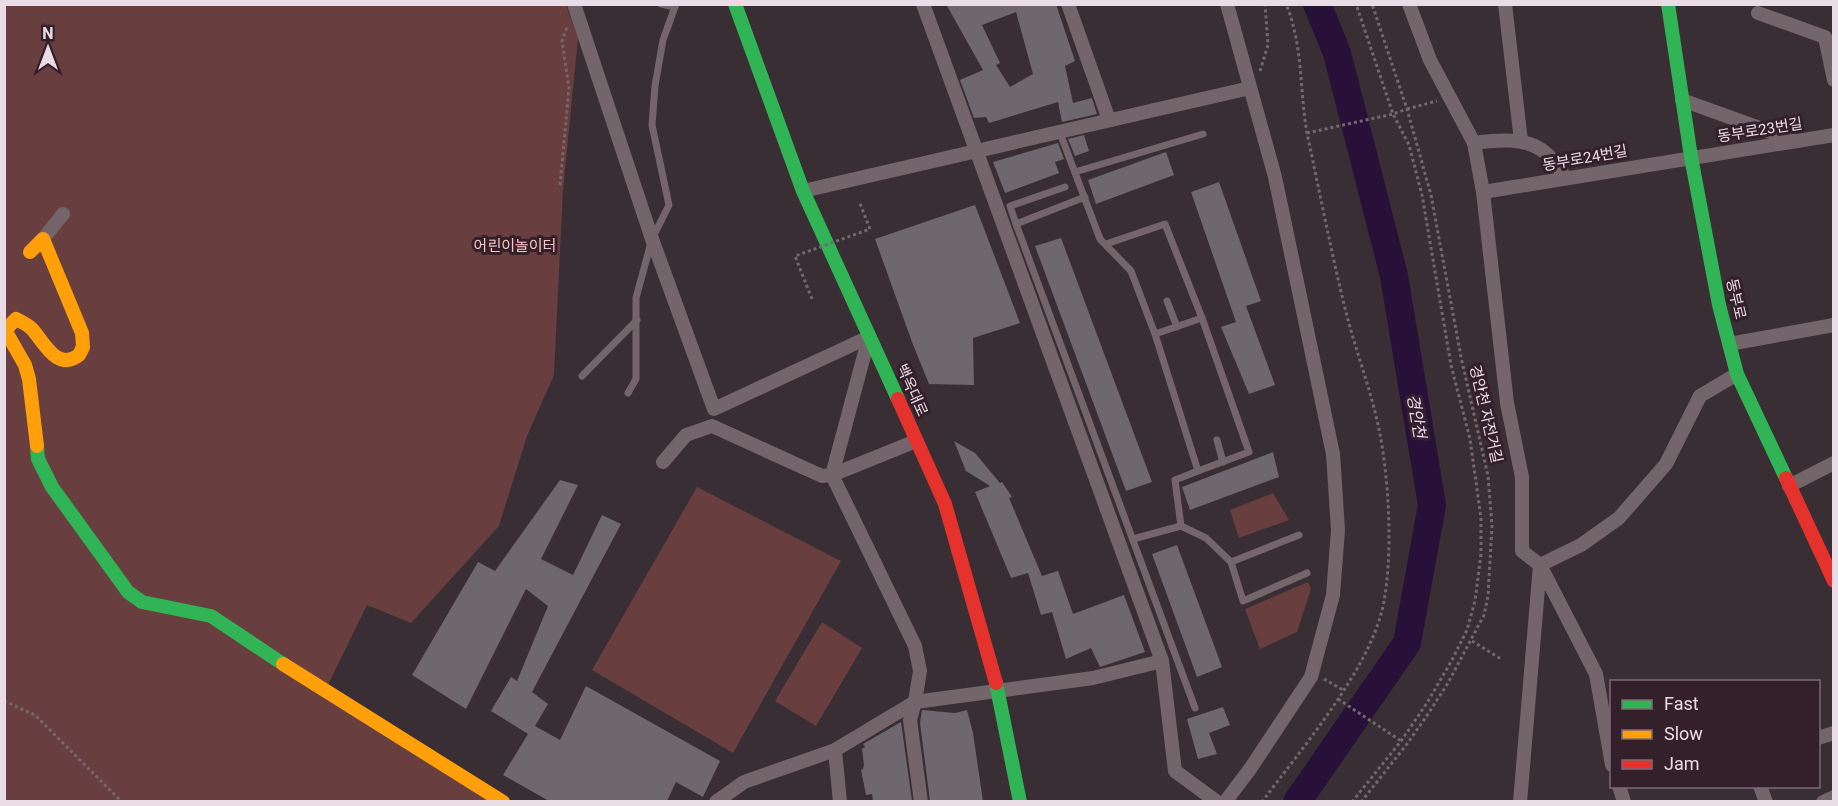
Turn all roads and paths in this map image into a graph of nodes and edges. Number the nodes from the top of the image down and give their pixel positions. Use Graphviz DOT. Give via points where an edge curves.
graph roads {
  1 [pos="661,4"];
  2 [pos="735,4"];
  3 [pos="923,4"];
  4 [pos="1068,4"];
  5 [pos="1227,4"];
  6 [pos="1265,4"];
  7 [pos="1356,4"];
  8 [pos="1372,4"];
  9 [pos="1409,4"];
  10 [pos="1505,4"];
  11 [pos="1668,4"];
  12 [pos="574,5"];
  13 [pos="675,6"];
  14 [pos="1758,13"];
  15 [pos="1833,80"];
  16 [pos="1250,88"];
  17 [pos="1450,98"];
  18 [pos="1682,100"];
  19 [pos="1407,109"];
  20 [pos="1393,114"];
  21 [pos="1109,120"];
  22 [pos="1060,133"];
  23 [pos="1307,133"];
  24 [pos="1203,134"];
  25 [pos="1833,135"];
  26 [pos="1521,141"];
  27 [pos="1795,141"];
  28 [pos="1474,143"];
  29 [pos="975,151"];
  30 [pos="1691,157"];
  31 [pos="1075,172"];
  32 [pos="1566,178"];
  33 [pos="560,185"];
  34 [pos="1065,187"];
  35 [pos="803,191"];
  36 [pos="1483,192"];
  37 [pos="1084,197"];
  38 [pos="859,201"];
  39 [pos="63,214"];
  40 [pos="1016,224"];
  41 [pos="44,239"];
  42 [pos="652,239"];
  43 [pos="1106,244"];
  44 [pos="30,252"];
  45 [pos="812,299"];
  46 [pos="1167,301"];
  47 [pos="1202,318"];
  48 [pos="637,320"];
  49 [pos="1833,325"];
  50 [pos="1177,327"];
  51 [pos="1155,334"];
  52 [pos="869,337"];
  53 [pos="1730,344"];
  54 [pos="1737,374"];
  55 [pos="582,376"];
  56 [pos="628,393"];
  57 [pos="1217,440"];
  58 [pos="916,441"];
  59 [pos="663,462"];
  60 [pos="1223,462"];
  61 [pos="1833,463"];
  62 [pos="1198,471"];
  63 [pos="832,475"];
  64 [pos="1790,486"];
  65 [pos="1181,526"];
  66 [pos="1299,535"];
  67 [pos="1133,539"];
  68 [pos="1231,562"];
  69 [pos="1539,565"];
  70 [pos="1307,573"];
  71 [pos="1833,581"];
  72 [pos="1472,640"];
  73 [pos="1502,659"];
  74 [pos="1162,661"];
  75 [pos="1312,673"];
  76 [pos="1343,690"];
  77 [pos="998,691"];
  78 [pos="1338,699"];
  79 [pos="4,701"];
  80 [pos="915,702"];
  81 [pos="1195,708"];
  82 [pos="1401,741"];
  83 [pos="835,750"];
  84 [pos="1610,759"];
  85 [pos="1833,797"];
  86 [pos="122,801"];
  87 [pos="503,801"];
  88 [pos="716,801"];
  89 [pos="840,801"];
  90 [pos="921,801"];
  91 [pos="1020,801"];
  92 [pos="1216,801"];
  93 [pos="1225,801"];
  94 [pos="1352,801"];
  95 [pos="1361,801"];
  96 [pos="1520,801"];
  97 [pos="1823,801"];
  1 -- 13 [label="lane"];
  2 -- 35 [label="main road, 백옥대로"];
  3 -- 29 [label="street"];
  4 -- 21 [label="street"];
  5 -- 16 [label="street"];
  6 -- 16 [label="path" via="1268,45"];
  7 -- 20 [label="path"];
  8 -- 19 [label="path, 경안천 자전거길"];
  9 -- 17 [label="street" via="1430,60"];
  10 -- 26 [label="street"];
  11 -- 18 [label="main road, 동부로"];
  12 -- 33 [label="path" via="562,41 569,88"];
  12 -- 42 [label="street"];
  13 -- 42 [label="lane" via="663,40 652,125 669,205"];
  14 -- 15 [label="street" via="1825,38"];
  16 -- 21 [label="street"];
  16 -- 75 [label="street" via="1275,177 1333,454 1338,530 1333,595"];
  17 -- 19 [label="path"];
  17 -- 28 [label="street"];
  18 -- 27 [label="street"];
  18 -- 30 [label="main road, 동부로"];
  19 -- 20 [label="path, bridge"];
  19 -- 72 [label="path, 경안천 자전거길" via="1431,195 1488,476 1492,526 1488,596"];
  20 -- 23 [label="path, bridge"];
  20 -- 82 [label="path" via="1409,146 1422,195 1451,365 1470,439 1481,518 1481,554 1467,630"];
  21 -- 22 [label="street"];
  22 -- 29 [label="street"];
  22 -- 31 [label="lane"];
  24 -- 31 [label="lane"];
  25 -- 27 [label="street, 동부로23번길"];
  26 -- 28 [label="street"];
  26 -- 32 [label="street" via="1546,153"];
  27 -- 30 [label="street, 동부로23번길"];
  28 -- 36 [label="street"];
  29 -- 35 [label="street"];
  29 -- 74 [label="street"];
  30 -- 32 [label="street, 동부로24번길"];
  30 -- 53 [label="main road, 동부로"];
  31 -- 37 [label="lane"];
  32 -- 36 [label="street, 동부로24번길"];
  34 -- 40 [label="lane" via="1010,206"];
  35 -- 52 [label="main road, 백옥대로"];
  36 -- 69 [label="street" via="1507,403 1522,477 1522,551"];
  37 -- 40 [label="lane"];
  37 -- 43 [label="lane" via="1100,239"];
  38 -- 45 [label="path, bridge" via="870,229 795,256"];
  39 -- 41 [label="street"];
  40 -- 67 [label="lane"];
  41 -- 44 [label="main road"];
  41 -- 87 [label="main road" via="84,342 81,354 66,361 58,358 48,352 25,321 16,319 5,330 29,379 38,459 52,487 128,592 142,602 211,616"];
  42 -- 48 [label="lane" via="636,298"];
  42 -- 52 [label="street" via="714,409"];
  43 -- 47 [label="lane" via="1165,224"];
  43 -- 51 [label="lane" via="1131,271"];
  46 -- 50 [label="lane"];
  47 -- 50 [label="lane"];
  47 -- 60 [label="lane" via="1249,452"];
  48 -- 55 [label="lane"];
  48 -- 56 [label="lane" via="636,379"];
  49 -- 53 [label="street"];
  50 -- 51 [label="lane"];
  51 -- 62 [label="lane"];
  52 -- 58 [label="main road, 백옥대로"];
  52 -- 63 [label="street"];
  53 -- 54 [label="main road, 동부로"];
  54 -- 64 [label="main road, 동부로"];
  54 -- 69 [label="street" via="1700,396 1666,464 1619,518 1581,545"];
  57 -- 60 [label="lane"];
  58 -- 63 [label="street"];
  58 -- 77 [label="main road, 백옥대로" via="945,504"];
  59 -- 63 [label="street" via="686,435 712,426 822,476"];
  60 -- 62 [label="lane"];
  61 -- 64 [label="street"];
  62 -- 65 [label="lane" via="1175,480"];
  63 -- 80 [label="street" via="915,646 920,671"];
  64 -- 71 [label="main road, 동부로"];
  65 -- 67 [label="lane"];
  65 -- 68 [label="lane" via="1206,538"];
  66 -- 68 [label="lane"];
  67 -- 81 [label="lane"];
  68 -- 70 [label="lane" via="1243,601"];
  69 -- 84 [label="street" via="1596,674"];
  69 -- 96 [label="street"];
  72 -- 73 [label="path"];
  72 -- 95 [label="path, 경안천 자전거길" via="1426,717"];
  74 -- 77 [label="street" via="1094,678"];
  74 -- 92 [label="street" via="1175,771"];
  75 -- 76 [label="path"];
  75 -- 93 [label="street"];
  77 -- 80 [label="street"];
  77 -- 91 [label="main road, 백옥대로"];
  78 -- 82 [label="path"];
  79 -- 86 [label="path" via="35,714"];
  80 -- 83 [label="street"];
  80 -- 90 [label="street" via="910,720"];
  82 -- 94 [label="path"];
  83 -- 88 [label="street" via="744,782"];
  83 -- 89 [label="street"];
  85 -- 97 [label="street"];
}
